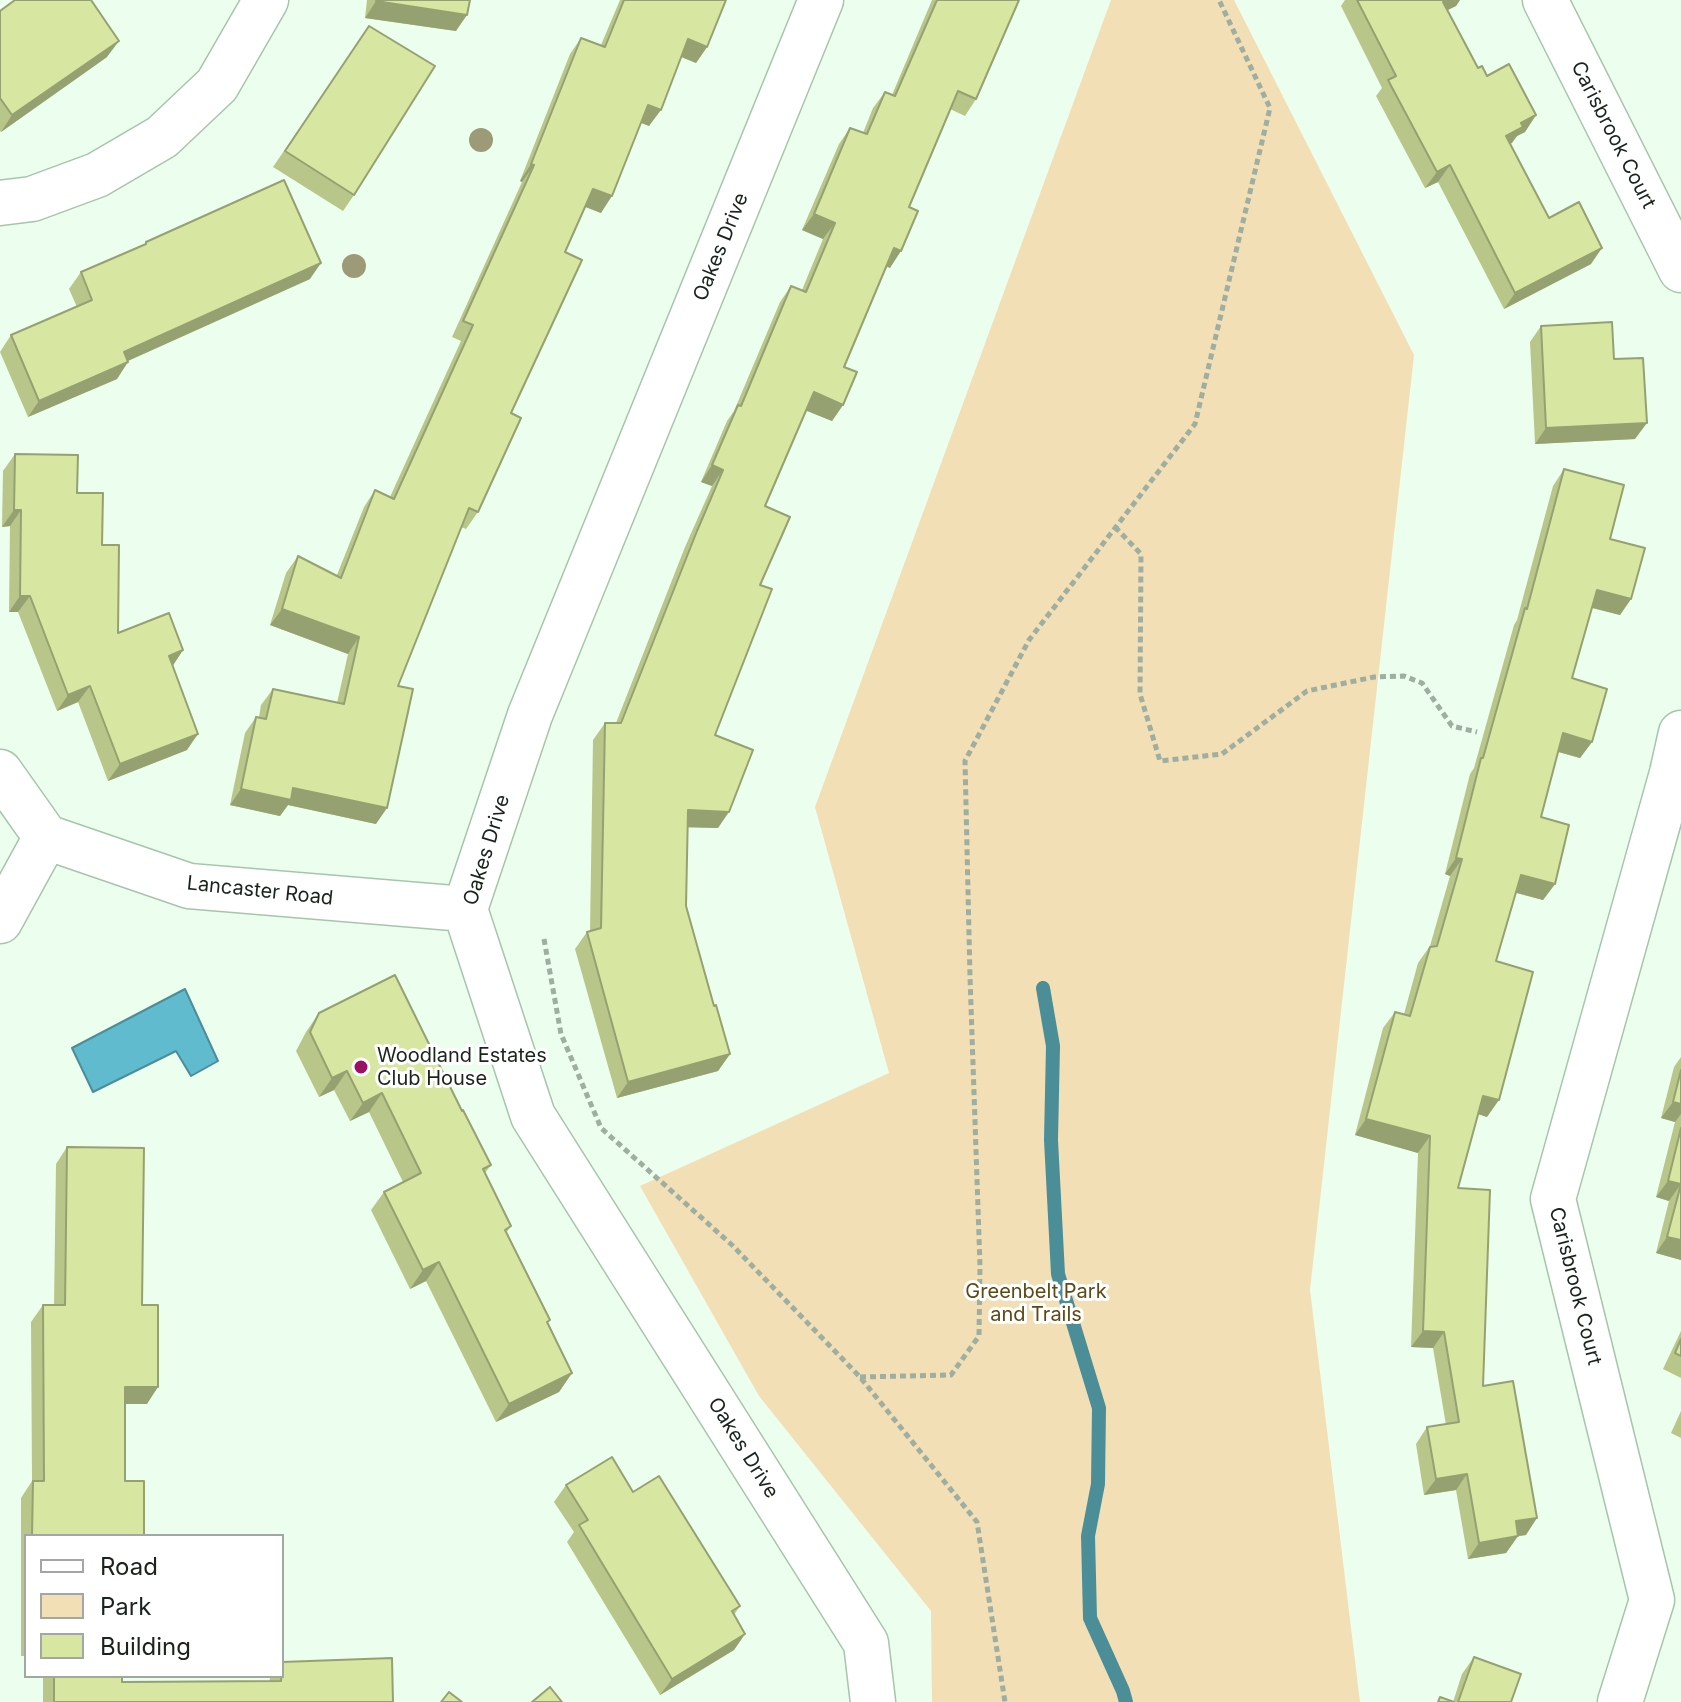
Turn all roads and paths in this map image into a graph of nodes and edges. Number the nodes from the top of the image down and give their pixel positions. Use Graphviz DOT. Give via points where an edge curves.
graph roads {
  1 [pos="266,0"];
  2 [pos="821,0"];
  3 [pos="1219,0"];
  4 [pos="1545,0"];
  5 [pos="0,203"];
  6 [pos="1681,270"];
  7 [pos="1115,527"];
  8 [pos="1477,732"];
  9 [pos="1681,733"];
  10 [pos="0,772"];
  11 [pos="46,837"];
  12 [pos="465,909"];
  13 [pos="0,921"];
  14 [pos="544,939"];
  15 [pos="860,1377"];
  16 [pos="873,1702"];
  17 [pos="1005,1702"];
  18 [pos="1620,1702"];
  1 -- 5 [label="street" via="217,85 162,137 97,175 32,199"];
  2 -- 12 [label="street, Oakes Drive" via="530,715"];
  3 -- 7 [label="path" via="1270,108 1195,424"];
  4 -- 6 [label="street, Carisbrook Court"];
  7 -- 8 [label="path" via="1141,554 1140,694 1160,761 1222,754 1307,691 1374,677 1404,676 1422,683 1452,726"];
  7 -- 15 [label="path" via="1029,640 965,761 979,1336 951,1375"];
  9 -- 18 [label="street, Carisbrook Court" via="1553,1199 1652,1600"];
  10 -- 11 [label="street"];
  11 -- 12 [label="street, Lancaster Road" via="189,886"];
  11 -- 13 [label="street"];
  12 -- 16 [label="street, Oakes Drive" via="533,1116 866,1643"];
  14 -- 15 [label="path" via="561,1034 601,1128 732,1245"];
  15 -- 17 [label="path" via="977,1522"];
}
